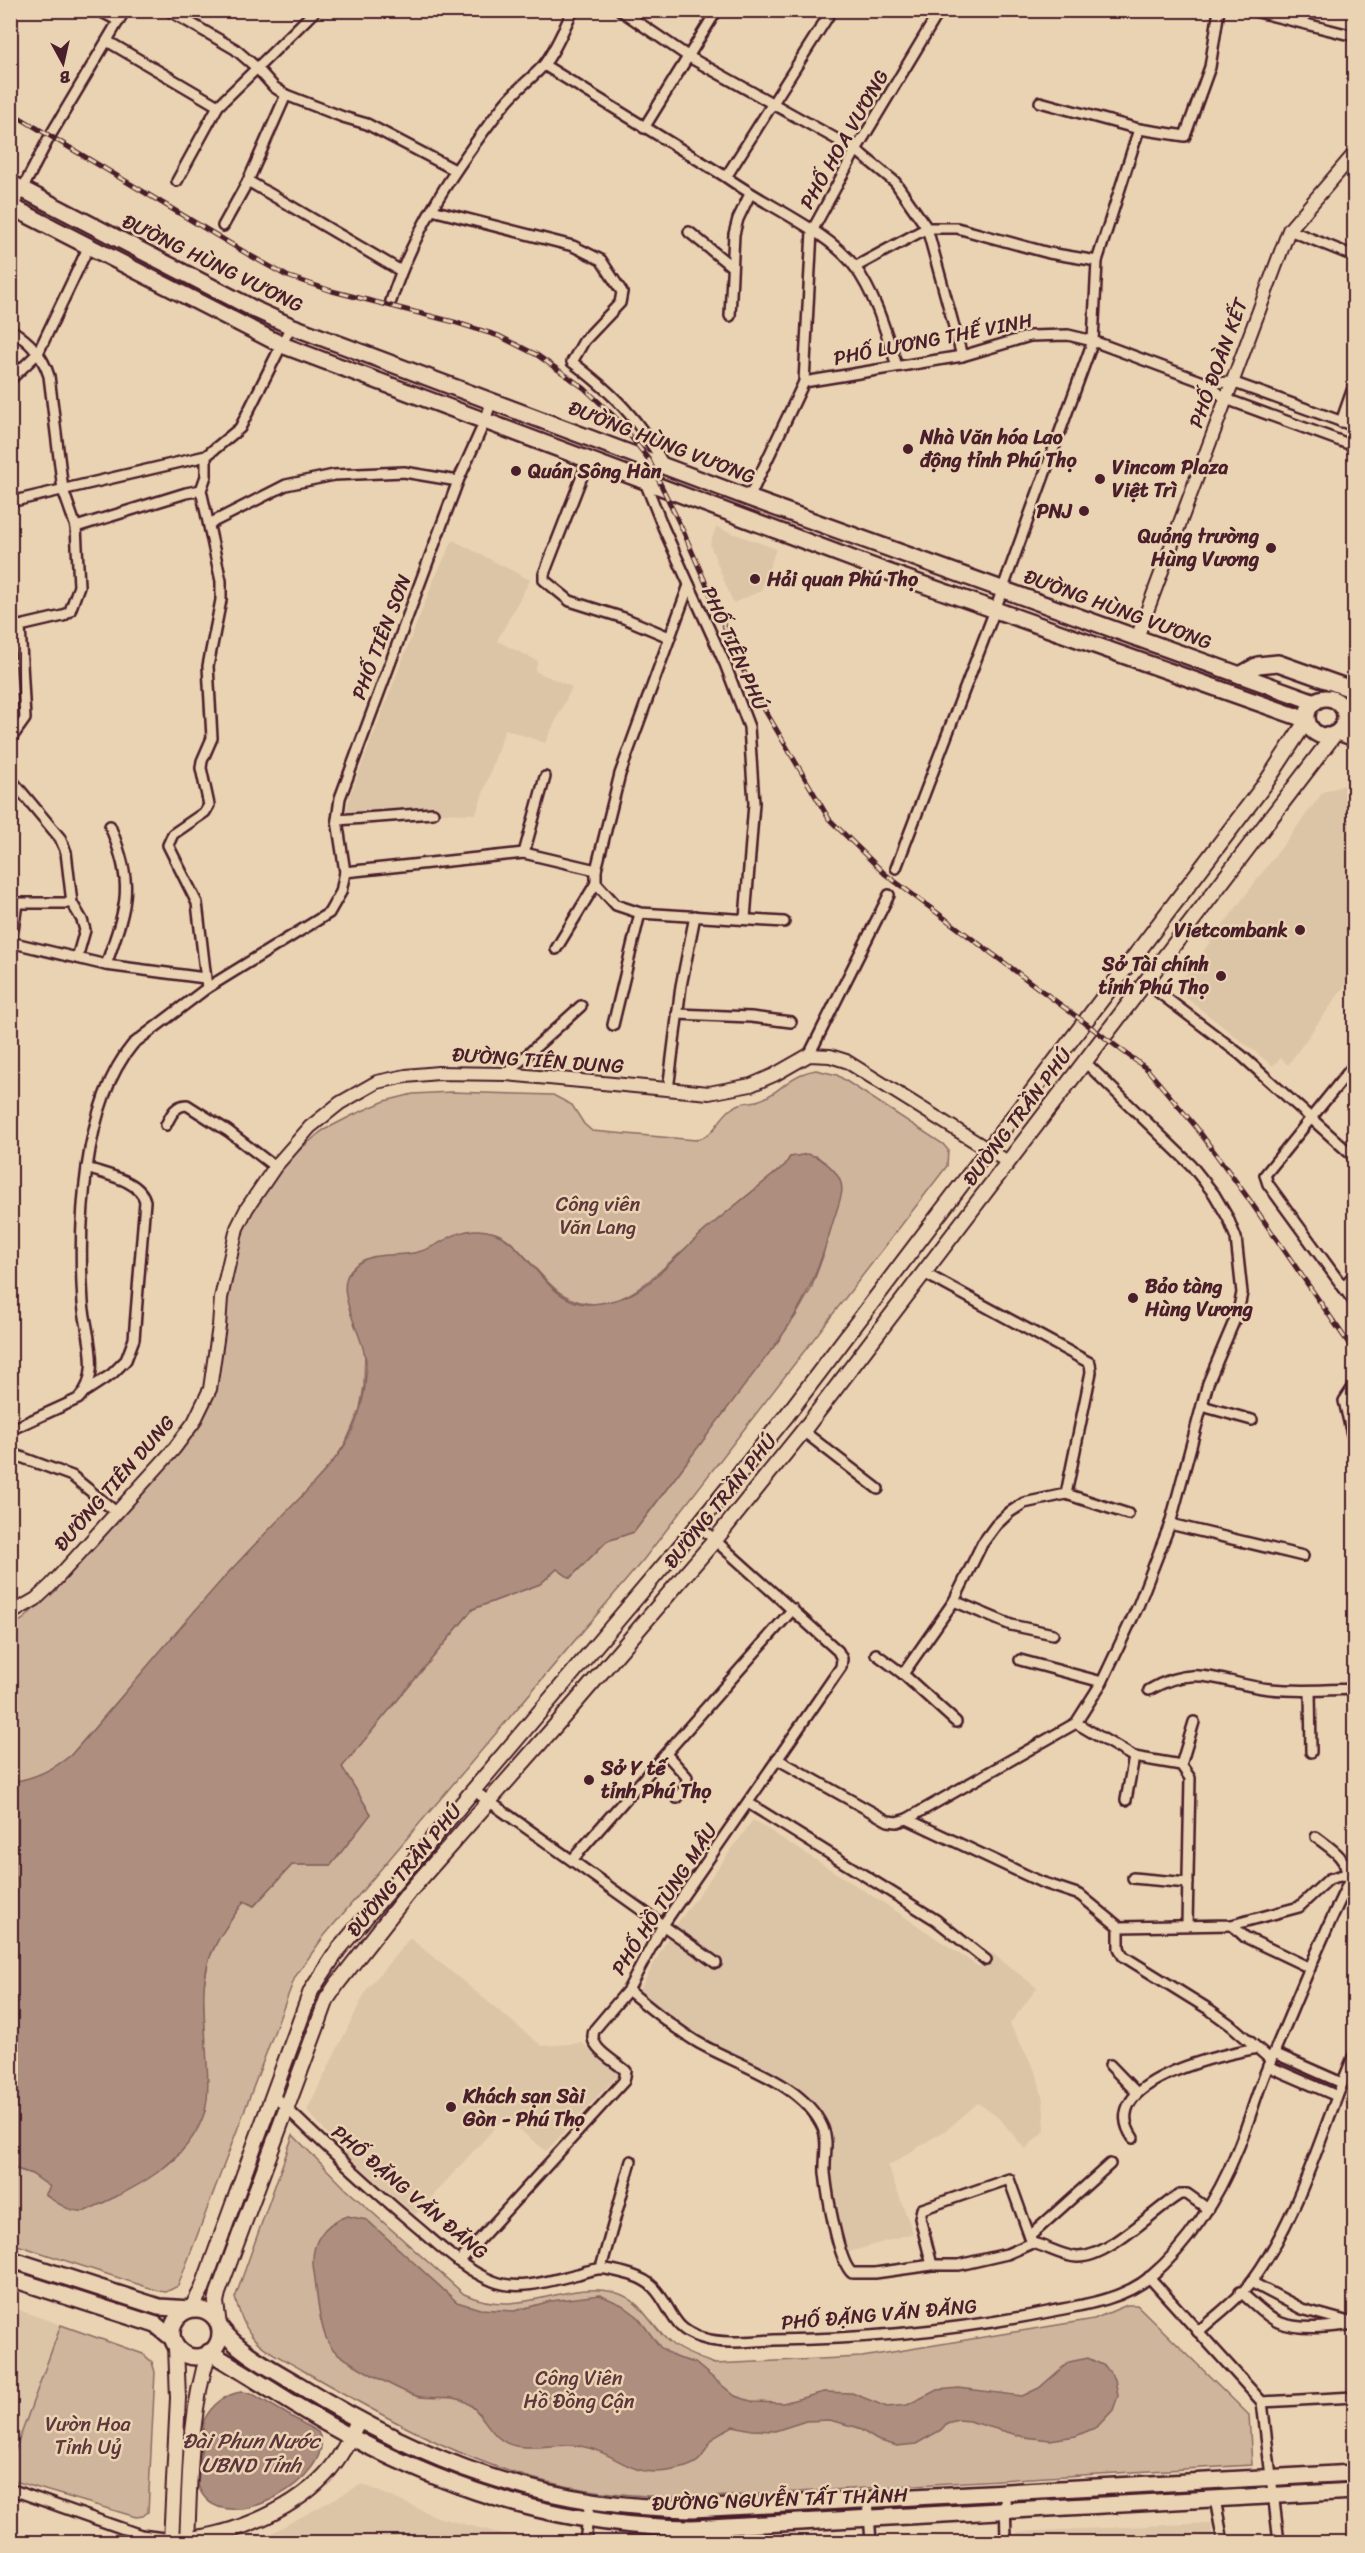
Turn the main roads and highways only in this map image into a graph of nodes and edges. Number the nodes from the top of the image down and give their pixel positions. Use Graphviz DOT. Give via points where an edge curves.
graph roads {
  1 [pos="16,186"];
  2 [pos="12,207"];
  3 [pos="1240,675"];
  4 [pos="1354,690"];
  5 [pos="1315,702"];
  6 [pos="1350,713"];
  7 [pos="1307,720"];
  8 [pos="1336,734"];
  9 [pos="1354,738"];
  10 [pos="321,1974"];
  11 [pos="337,1984"];
  12 [pos="10,2259"];
  13 [pos="10,2278"];
  14 [pos="191,2309"];
  15 [pos="219,2326"];
  16 [pos="174,2342"];
  17 [pos="209,2352"];
  18 [pos="358,2421"];
  19 [pos="351,2437"];
  20 [pos="1354,2473"];
  21 [pos="1354,2491"];
  22 [pos="685,2535"];
  23 [pos="171,2541"];
  24 [pos="187,2541"];
  1 -- 3 [label="main road, ĐƯỜNG HÙNG VƯƠNG" via="291,326 748,498"];
  2 -- 7 [label="main road" via="282,345 645,482"];
  3 -- 4 [label="main road" via="1258,665 1278,663"];
  3 -- 5 [label="main road, ĐƯỜNG HÙNG VƯƠNG"];
  5 -- 6 [label="main road" via="1332,699"];
  5 -- 7 [label="main road" via="1308,710"];
  6 -- 8 [label="main road"];
  7 -- 8 [label="main road" via="1317,734"];
  7 -- 10 [label="main road, ĐƯỜNG TRẦN PHÚ" via="1265,783 787,1415"];
  8 -- 9 [label="main road"];
  8 -- 11 [label="main road, ĐƯỜNG TRẦN PHÚ" via="803,1431 715,1540 410,1890"];
  10 -- 11 [label="main road"];
  10 -- 14 [label="main road, ĐƯỜNG TRẦN PHÚ" via="311,1991 202,2289"];
  11 -- 15 [label="main road, ĐƯỜNG TRẦN PHÚ" via="327,1999 217,2298"];
  12 -- 14 [label="main road" via="159,2307"];
  13 -- 16 [label="main road" via="156,2325"];
  14 -- 15 [label="main road" via="208,2312"];
  14 -- 16 [label="main road" via="176,2320 172,2328"];
  15 -- 17 [label="main road" via="218,2341"];
  15 -- 18 [label="main road, ĐƯỜNG NGUYỄN TẤT THÀNH" via="247,2352"];
  16 -- 17 [label="main road" via="191,2356"];
  16 -- 23 [label="main road" via="178,2398"];
  17 -- 19 [label="main road, ĐƯỜNG NGUYỄN TẤT THÀNH"];
  17 -- 24 [label="main road" via="195,2406"];
  18 -- 19 [label="main road"];
  18 -- 20 [label="main road, ĐƯỜNG NGUYỄN TẤT THÀNH" via="476,2473 533,2491 633,2506 693,2509"];
  19 -- 22 [label="main road, ĐƯỜNG NGUYỄN TẤT THÀNH" via="435,2476 529,2509"];
  19 -- 24 [label="main road" via="324,2476 296,2499 249,2523"];
  21 -- 22 [label="main road, ĐƯỜNG NGUYỄN TẤT THÀNH" via="869,2518"];
  23 -- 24 [label="main road"];
}
